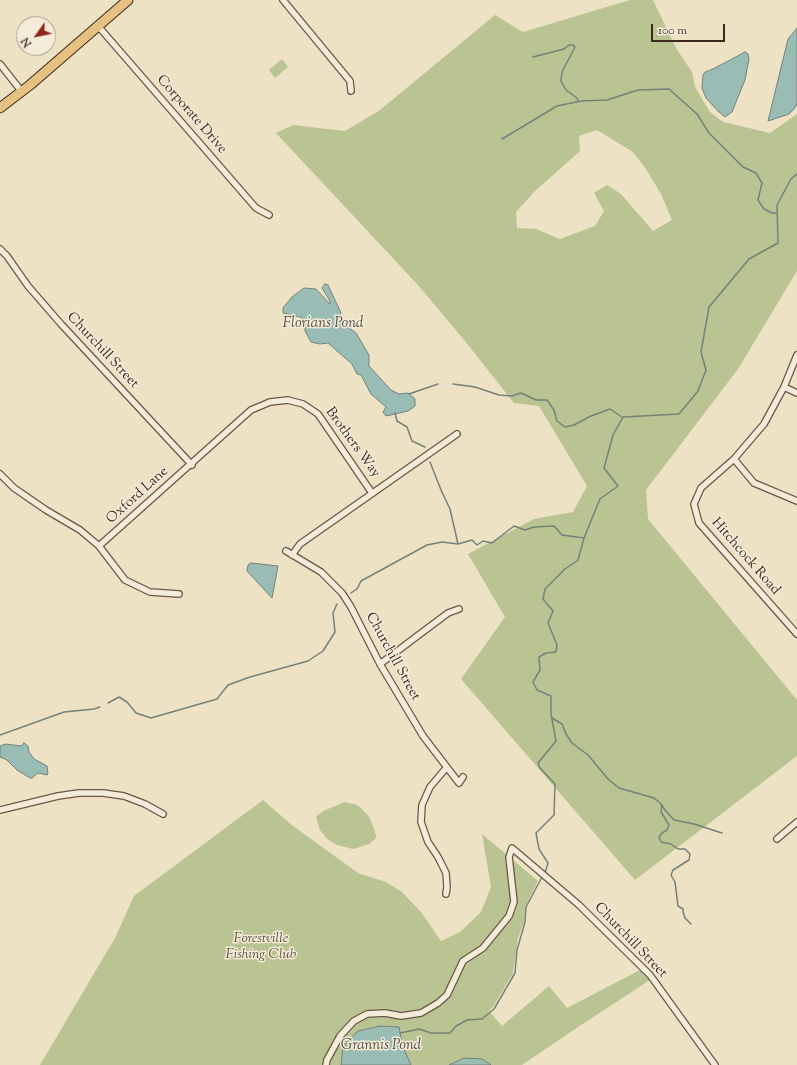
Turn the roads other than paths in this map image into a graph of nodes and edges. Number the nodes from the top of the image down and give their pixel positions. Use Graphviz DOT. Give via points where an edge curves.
graph roads {
  1 [pos="128,0"];
  2 [pos="283,0"];
  3 [pos="98,26"];
  4 [pos="0,64"];
  5 [pos="350,91"];
  6 [pos="22,92"];
  7 [pos="0,108"];
  8 [pos="269,215"];
  9 [pos="0,249"];
  10 [pos="797,354"];
  11 [pos="784,387"];
  12 [pos="797,393"];
  13 [pos="457,434"];
  14 [pos="734,459"];
  15 [pos="192,465"];
  16 [pos="0,474"];
  17 [pos="372,493"];
  18 [pos="797,501"];
  19 [pos="100,546"];
  20 [pos="286,551"];
  21 [pos="292,554"];
  22 [pos="179,594"];
  23 [pos="459,609"];
  24 [pos="797,634"];
  25 [pos="380,664"];
  26 [pos="447,767"];
  27 [pos="464,777"];
  28 [pos="0,810"];
  29 [pos="164,814"];
  30 [pos="797,822"];
  31 [pos="777,839"];
  32 [pos="446,894"];
  33 [pos="326,1065"];
  34 [pos="715,1065"];
  1 -- 3 [label="main road"];
  2 -- 5 [label="street" via="350,81"];
  3 -- 6 [label="main road"];
  3 -- 8 [label="street, Corporate Drive" via="256,208"];
  4 -- 6 [label="street"];
  6 -- 7 [label="main road"];
  9 -- 15 [label="street, Churchill Street" via="61,324"];
  10 -- 11 [label="street, Hitchcock Road"];
  11 -- 12 [label="street"];
  11 -- 14 [label="street, Hitchcock Road" via="764,424"];
  13 -- 17 [label="street"];
  14 -- 18 [label="street" via="754,483"];
  14 -- 24 [label="street, Hitchcock Road" via="701,488 694,504 699,523"];
  15 -- 17 [label="street, Brothers Way" via="252,410 270,402 288,400 303,404 318,414"];
  15 -- 19 [label="street, Oxford Lane"];
  16 -- 19 [label="street" via="10,486 80,530"];
  17 -- 21 [label="street" via="300,544"];
  19 -- 22 [label="street" via="125,580 150,592"];
  20 -- 21 [label="street, Churchill Street"];
  21 -- 25 [label="street, Churchill Street" via="321,572 342,593"];
  23 -- 25 [label="street" via="448,613"];
  25 -- 26 [label="street, Churchill Street" via="423,736"];
  26 -- 27 [label="street, Churchill Street" via="460,783"];
  26 -- 32 [label="street" via="430,787 422,805 421,822 428,842 446,873"];
  28 -- 29 [label="street" via="58,796 103,793 124,796"];
  30 -- 31 [label="street"];
  33 -- 34 [label="street, Churchill Street" via="340,1036 354,1021 367,1014 385,1012 401,1016 421,1013 447,995 463,962 483,948 510,916 514,902 509,857 512,848 580,905 650,975"];
}
